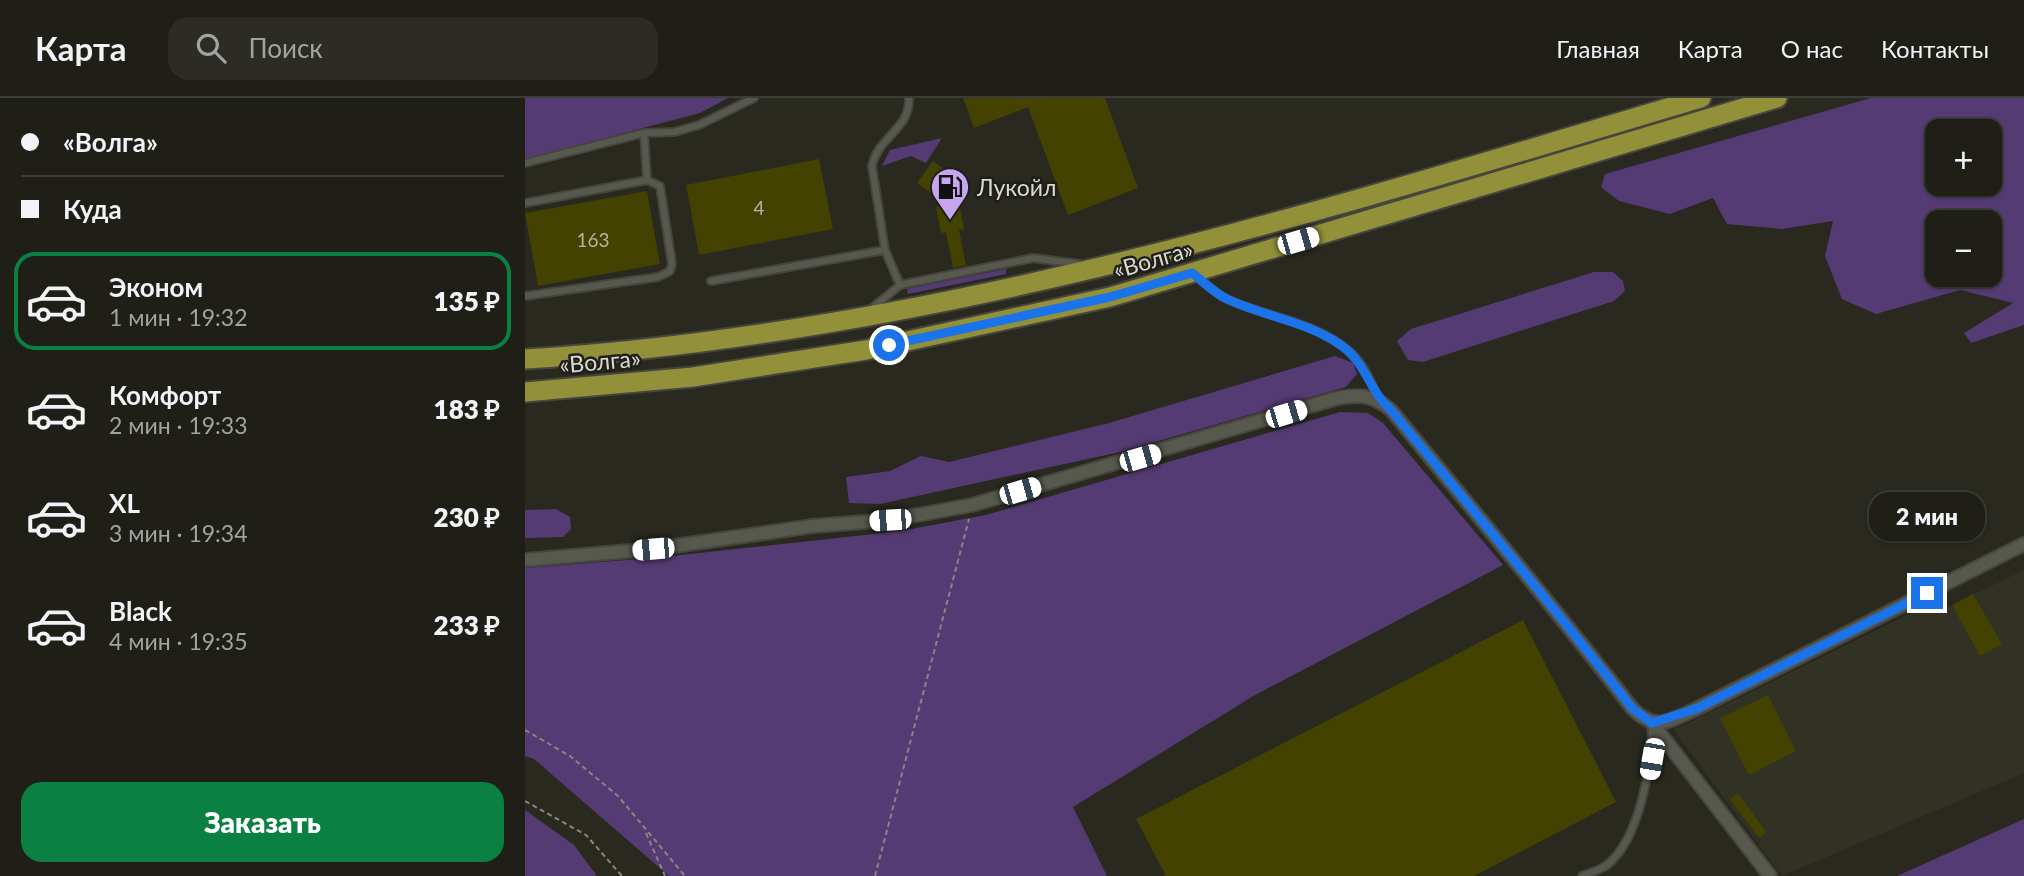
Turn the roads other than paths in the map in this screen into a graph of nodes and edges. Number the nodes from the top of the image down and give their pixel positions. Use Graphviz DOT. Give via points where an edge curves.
graph roads {
  1 [pos="754,98"];
  2 [pos="909,98"];
  3 [pos="1701,98"];
  4 [pos="1777,98"];
  5 [pos="644,133"];
  6 [pos="525,163"];
  7 [pos="647,180"];
  8 [pos="525,203"];
  9 [pos="885,250"];
  10 [pos="1102,268"];
  11 [pos="1192,273"];
  12 [pos="711,281"];
  13 [pos="900,285"];
  14 [pos="525,296"];
  15 [pos="860,318"];
  16 [pos="525,359"];
  17 [pos="525,392"];
  18 [pos="1378,400"];
  19 [pos="2024,544"];
  20 [pos="525,559"];
  21 [pos="1652,723"];
  22 [pos="1582,876"];
  23 [pos="1770,876"];
  1 -- 5 [label="lane" via="699,125"];
  2 -- 9 [label="lane" via="904,124 874,153"];
  3 -- 10 [label="highway, «Волга»" via="1374,196"];
  4 -- 11 [label="highway, «Волга»"];
  5 -- 6 [label="lane"];
  5 -- 7 [label="lane"];
  7 -- 8 [label="lane"];
  7 -- 14 [label="lane" via="660,186 673,264 670,271 657,277"];
  9 -- 12 [label="lane"];
  9 -- 13 [label="lane"];
  10 -- 13 [label="lane" via="1033,258"];
  10 -- 15 [label="highway, «Волга»"];
  11 -- 17 [label="highway, «Волга»" via="1110,297 866,350 693,377"];
  11 -- 18 [label="lane" via="1226,299 1313,329 1340,344 1366,372"];
  13 -- 15 [label="lane"];
  15 -- 16 [label="highway, «Волга»" via="686,345"];
  18 -- 20 [label="street" via="1362,395 1334,399 972,505 890,520 653,549"];
  18 -- 21 [label="street" via="1535,582 1632,708"];
  19 -- 21 [label="street" via="1698,708"];
  21 -- 22 [label="lane" via="1649,776 1625,839 1606,866"];
  21 -- 23 [label="street"];
}
